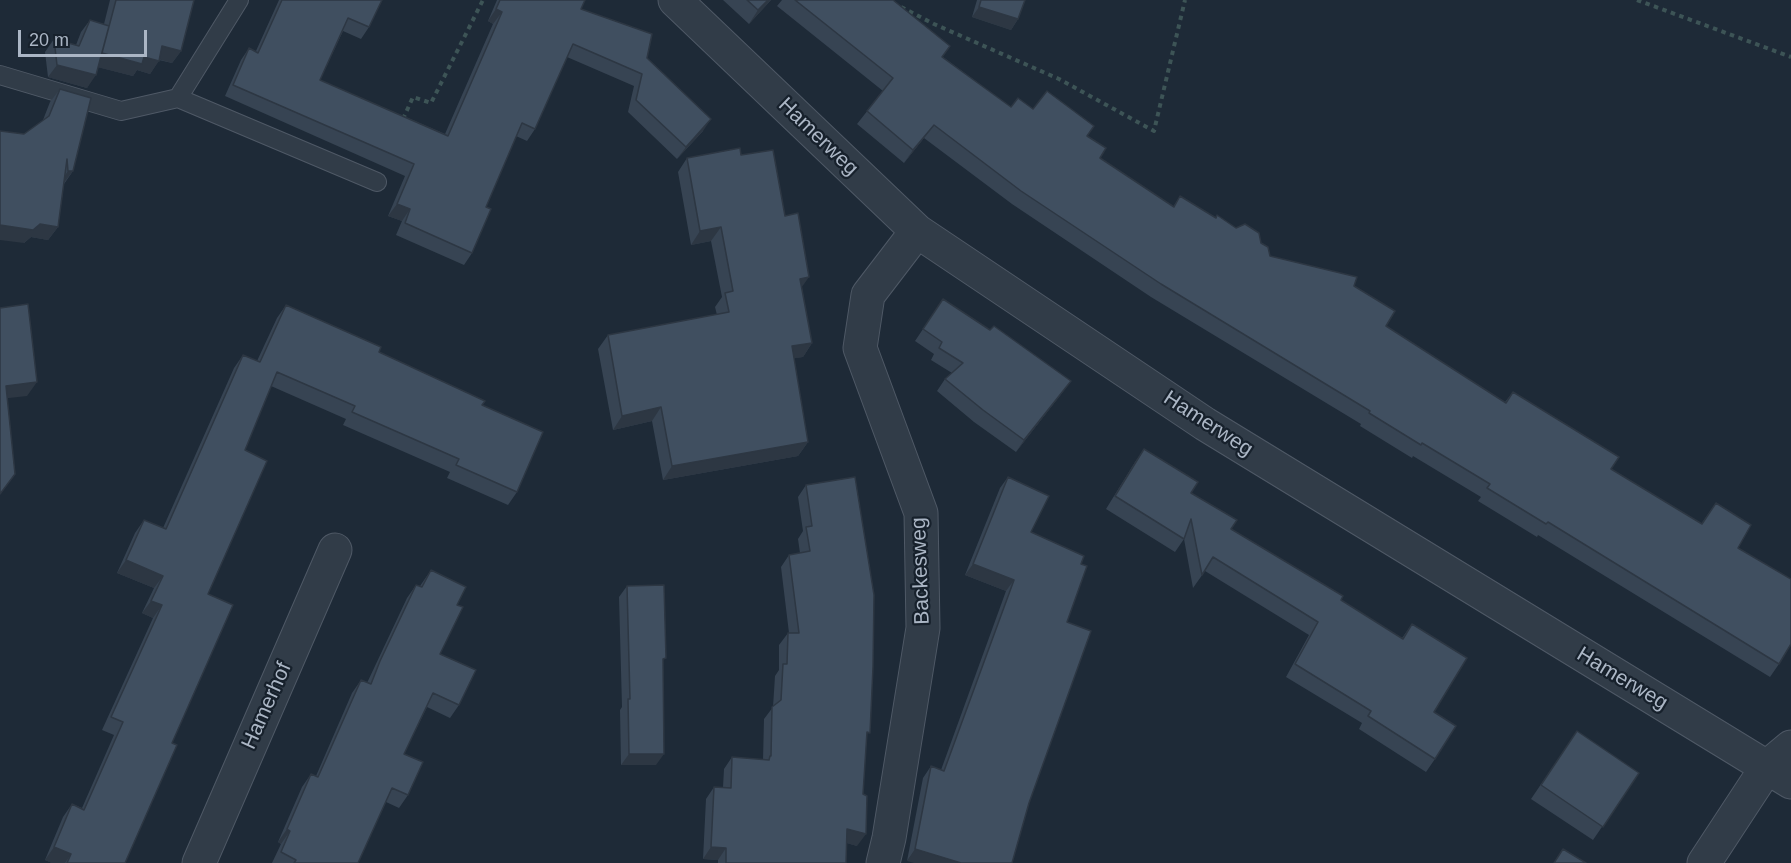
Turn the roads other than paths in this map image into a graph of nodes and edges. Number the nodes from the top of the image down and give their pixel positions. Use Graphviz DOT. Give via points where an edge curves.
graph roads {
  1 [pos="239,0"];
  2 [pos="675,0"];
  3 [pos="0,75"];
  4 [pos="178,98"];
  5 [pos="377,182"];
  6 [pos="916,231"];
  7 [pos="335,549"];
  8 [pos="1783,765"];
  9 [pos="199,863"];
  10 [pos="883,863"];
  11 [pos="1704,863"];
  1 -- 4 [label="lane"];
  2 -- 6 [label="street, Hamerweg"];
  3 -- 4 [label="lane" via="121,111"];
  4 -- 5 [label="lane"];
  6 -- 8 [label="street, Hamerweg" via="1205,424"];
  6 -- 10 [label="street, Backesweg" via="868,295 860,348 921,513 924,628"];
  7 -- 9 [label="street, Hamerhof"];
  8 -- 11 [label="street"];
}
